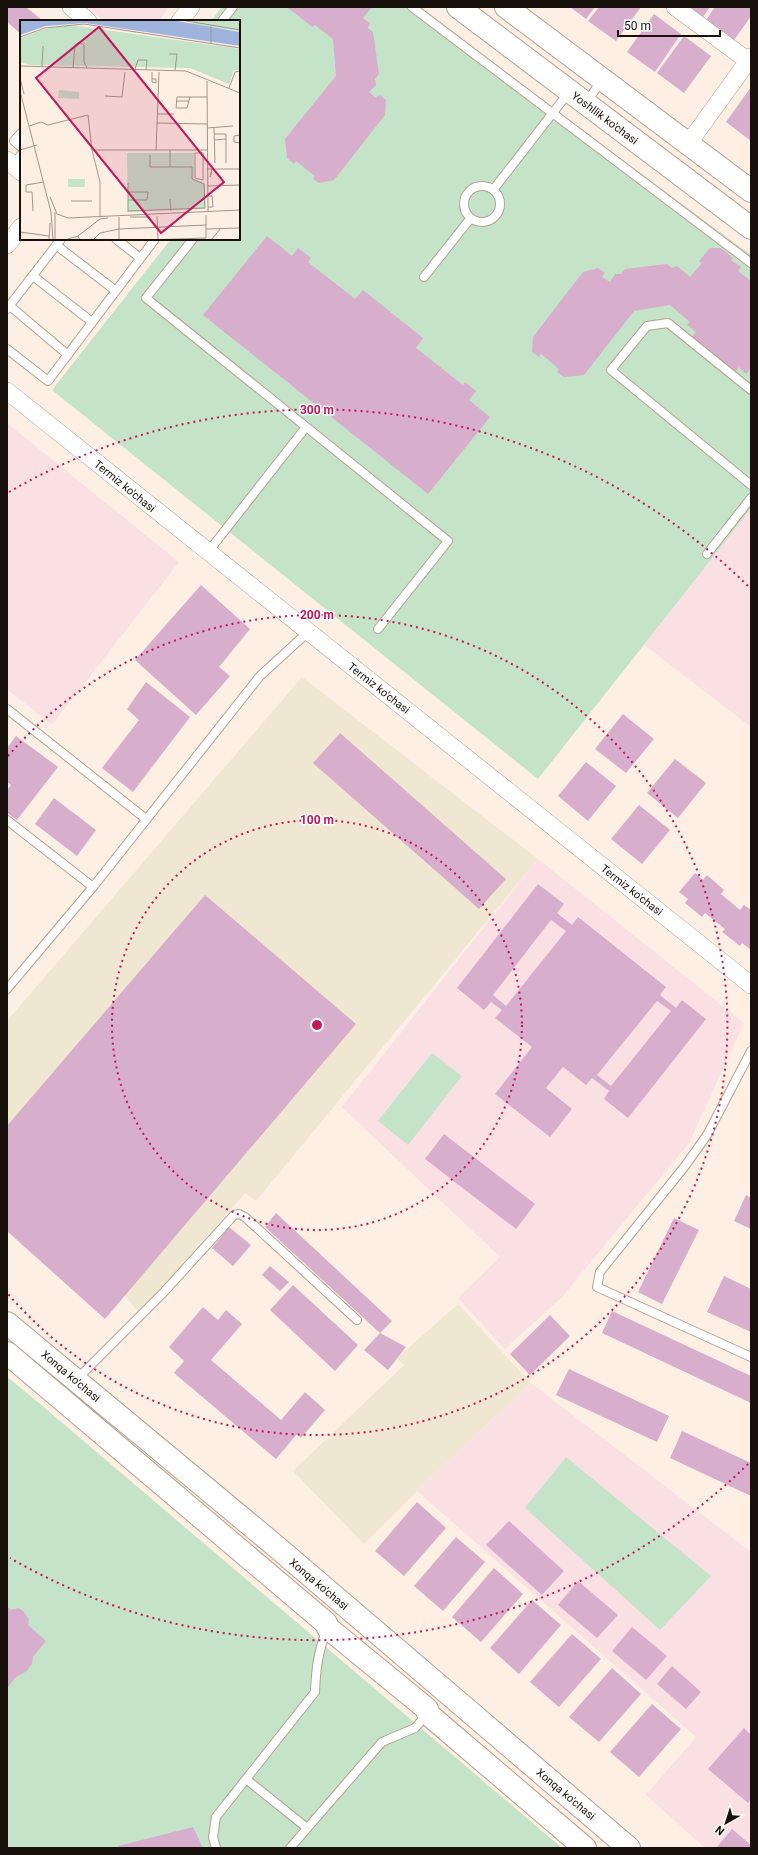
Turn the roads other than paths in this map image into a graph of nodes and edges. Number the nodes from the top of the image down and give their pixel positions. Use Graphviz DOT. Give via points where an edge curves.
graph roads {
  1 [pos="71,7"];
  2 [pos="191,7"];
  3 [pos="233,7"];
  4 [pos="412,7"];
  5 [pos="458,7"];
  6 [pos="506,7"];
  7 [pos="675,7"];
  8 [pos="87,20"];
  9 [pos="181,20"];
  10 [pos="223,20"];
  11 [pos="750,60"];
  12 [pos="602,80"];
  13 [pos="578,97"];
  14 [pos="552,114"];
  15 [pos="20,133"];
  16 [pos="688,144"];
  17 [pos="20,145"];
  18 [pos="493,190"];
  19 [pos="751,191"];
  20 [pos="470,219"];
  21 [pos="20,227"];
  22 [pos="751,228"];
  23 [pos="117,240"];
  24 [pos="154,240"];
  25 [pos="192,240"];
  26 [pos="59,242"];
  27 [pos="7,245"];
  28 [pos="140,258"];
  29 [pos="751,263"];
  30 [pos="33,276"];
  31 [pos="424,277"];
  32 [pos="116,291"];
  33 [pos="8,308"];
  34 [pos="92,322"];
  35 [pos="7,349"];
  36 [pos="68,355"];
  37 [pos="751,390"];
  38 [pos="7,391"];
  39 [pos="306,427"];
  40 [pos="751,485"];
  41 [pos="751,498"];
  42 [pos="208,552"];
  43 [pos="707,554"];
  44 [pos="378,629"];
  45 [pos="308,632"];
  46 [pos="7,709"];
  47 [pos="146,819"];
  48 [pos="7,820"];
  49 [pos="93,887"];
  50 [pos="751,985"];
  51 [pos="7,989"];
  52 [pos="751,1051"];
  53 [pos="357,1320"];
  54 [pos="7,1323"];
  55 [pos="7,1353"];
  56 [pos="751,1357"];
  57 [pos="76,1380"];
  58 [pos="272,1543"];
  59 [pos="256,1564"];
  60 [pos="328,1628"];
  61 [pos="428,1714"];
  62 [pos="246,1779"];
  63 [pos="307,1828"];
  64 [pos="216,1848"];
  65 [pos="290,1848"];
  66 [pos="585,1848"];
  67 [pos="629,1848"];
  1 -- 8 [label="street"];
  2 -- 9 [label="street"];
  3 -- 10 [label="lane"];
  4 -- 14 [label="lane"];
  5 -- 13 [label="main road, Yoshllik ko'chasi"];
  6 -- 12 [label="main road"];
  7 -- 11 [label="street"];
  11 -- 16 [label="street"];
  12 -- 13 [label="lane"];
  12 -- 16 [label="main road"];
  13 -- 14 [label="lane"];
  13 -- 22 [label="main road, Yoshllik ko'chasi"];
  14 -- 18 [label="lane"];
  14 -- 29 [label="lane"];
  15 -- 17 [label="lane" via="14,141"];
  16 -- 19 [label="main road"];
  18 -- 20 [label="lane" via="481,186 468,192 464,208"];
  18 -- 20 [label="lane" via="500,199 500,211 497,216 481,223"];
  20 -- 31 [label="lane"];
  21 -- 27 [label="street"];
  23 -- 28 [label="lane"];
  24 -- 28 [label="lane"];
  25 -- 39 [label="lane" via="146,298"];
  26 -- 30 [label="lane"];
  26 -- 32 [label="lane"];
  28 -- 32 [label="lane"];
  30 -- 33 [label="lane"];
  30 -- 34 [label="lane"];
  32 -- 34 [label="lane"];
  33 -- 36 [label="lane"];
  34 -- 36 [label="lane"];
  35 -- 36 [label="lane" via="48,381"];
  37 -- 40 [label="lane" via="668,322 646,326 611,370"];
  38 -- 42 [label="street, Termiz ko'chasi"];
  39 -- 42 [label="lane"];
  39 -- 44 [label="lane" via="448,541"];
  41 -- 43 [label="lane"];
  42 -- 45 [label="street, Termiz ko'chasi"];
  45 -- 47 [label="lane" via="260,676"];
  45 -- 50 [label="street, Termiz ko'chasi"];
  46 -- 47 [label="lane"];
  47 -- 49 [label="lane"];
  48 -- 49 [label="lane"];
  49 -- 51 [label="lane"];
  52 -- 56 [label="lane" via="707,1135 600,1272 597,1287"];
  53 -- 57 [label="lane" via="245,1217 234,1215 163,1293"];
  54 -- 57 [label="main road, Xonqa ko'chasi"];
  55 -- 59 [label="main road"];
  57 -- 58 [label="main road, Xonqa ko'chasi"];
  58 -- 59 [label="main road"];
  58 -- 67 [label="main road, Xonqa ko'chasi"];
  59 -- 60 [label="main road" via="326,1623"];
  60 -- 61 [label="main road" via="427,1709"];
  60 -- 62 [label="lane" via="320,1647 316,1667 316,1692"];
  61 -- 63 [label="lane" via="415,1728 382,1742"];
  61 -- 66 [label="main road"];
  62 -- 63 [label="lane"];
  62 -- 64 [label="lane" via="216,1817 213,1838"];
  63 -- 65 [label="lane"];
}
